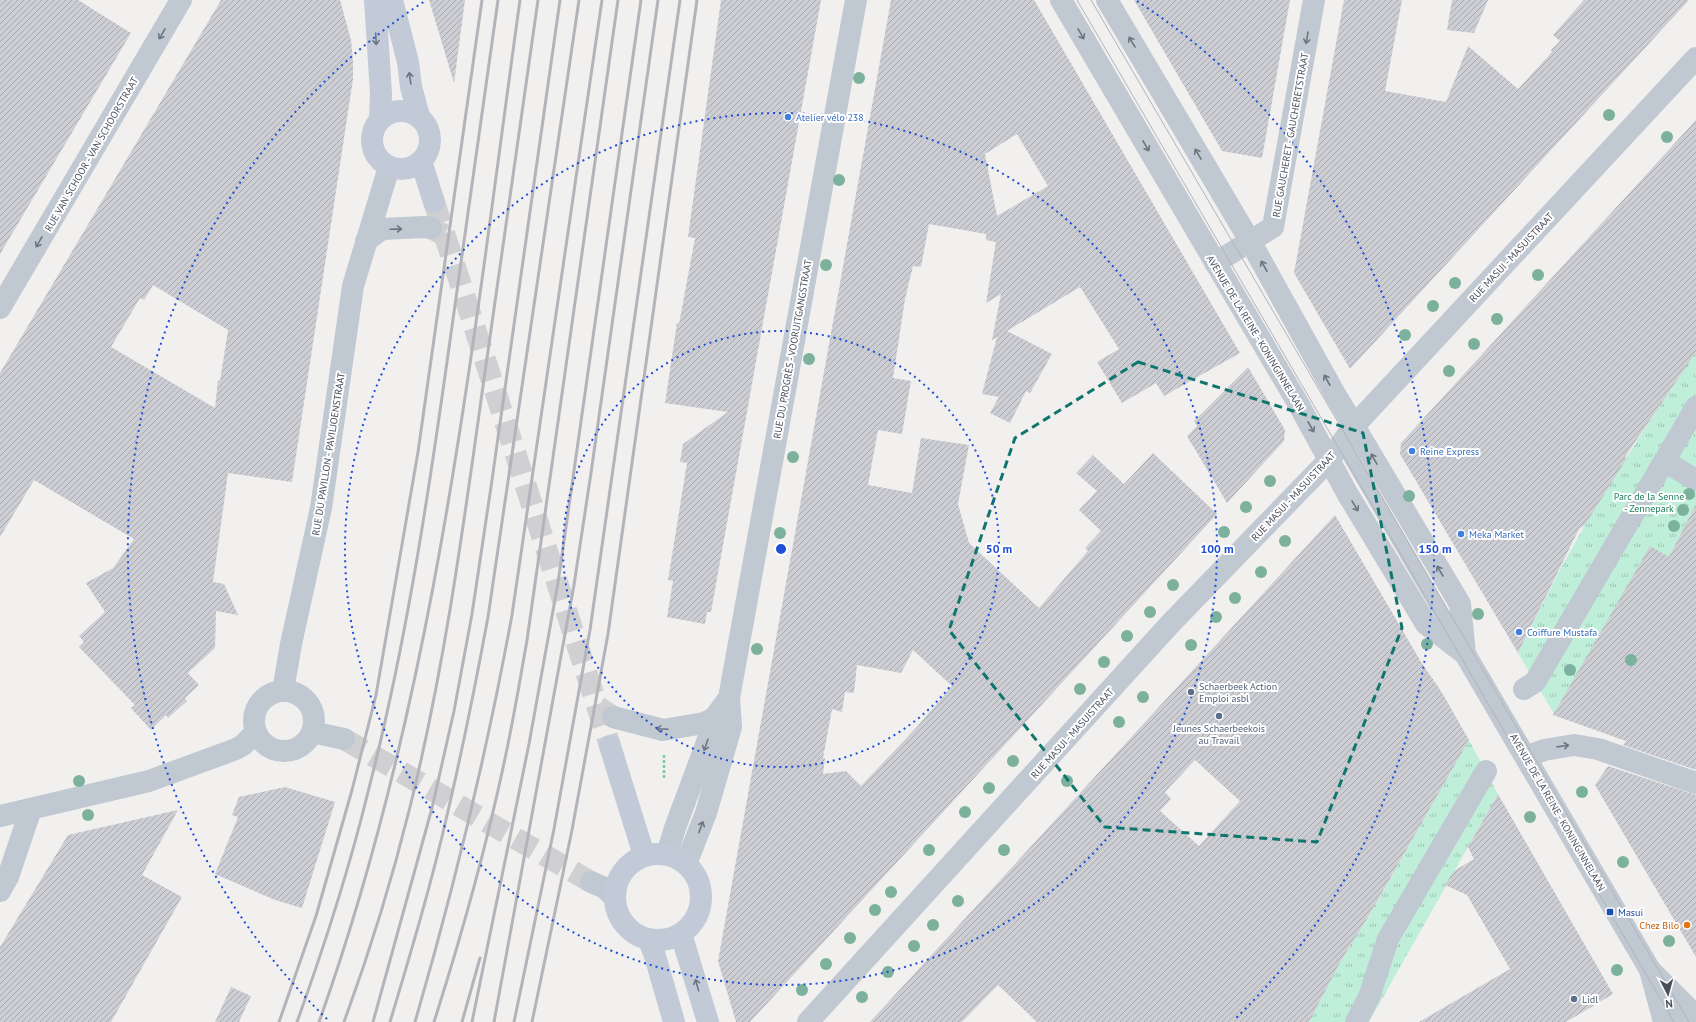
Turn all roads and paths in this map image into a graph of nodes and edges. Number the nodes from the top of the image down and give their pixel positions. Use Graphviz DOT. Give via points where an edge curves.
graph roads {
  1 [pos="181,0"];
  2 [pos="375,0"];
  3 [pos="392,0"];
  4 [pos="856,0"];
  5 [pos="1061,0"];
  6 [pos="1107,0"];
  7 [pos="1314,0"];
  8 [pos="1696,58"];
  9 [pos="419,116"];
  10 [pos="380,118"];
  11 [pos="421,161"];
  12 [pos="389,167"];
  13 [pos="434,202"];
  14 [pos="430,228"];
  15 [pos="366,241"];
  16 [pos="1250,241"];
  17 [pos="1215,263"];
  18 [pos="0,308"];
  19 [pos="1696,407"];
  20 [pos="1348,434"];
  21 [pos="1329,460"];
  22 [pos="1664,461"];
  23 [pos="1696,480"];
  24 [pos="1465,654"];
  25 [pos="1524,689"];
  26 [pos="283,691"];
  27 [pos="729,698"];
  28 [pos="613,717"];
  29 [pos="714,718"];
  30 [pos="256,732"];
  31 [pos="312,732"];
  32 [pos="344,739"];
  33 [pos="610,746"];
  34 [pos="664,754"];
  35 [pos="1526,757"];
  36 [pos="1486,771"];
  37 [pos="1696,783"];
  38 [pos="665,784"];
  39 [pos="31,809"];
  40 [pos="0,816"];
  41 [pos="667,854"];
  42 [pos="644,855"];
  43 [pos="686,864"];
  44 [pos="591,882"];
  45 [pos="0,891"];
  46 [pos="613,896"];
  47 [pos="681,934"];
  48 [pos="649,940"];
  49 [pos="1650,970"];
  50 [pos="1696,1016"];
  51 [pos="674,1022"];
  52 [pos="708,1022"];
  53 [pos="808,1022"];
  54 [pos="1356,1022"];
  55 [pos="1664,1022"];
  56 [pos="1681,1022"];
  1 -- 18 [label="street, RUE VAN SCHOOR - VAN SCHOORSTRAAT, one-way"];
  2 -- 10 [label="main road, one-way" via="381,94"];
  9 -- 3 [label="main road, one-way"];
  4 -- 27 [label="street, RUE DU PROGRÈS - VOORUITGANGSTRAAT"];
  5 -- 17 [label="street, AVENUE DE LA REINE - KONINGINNELAAN, one-way"];
  16 -- 6 [label="street, AVENUE DE LA REINE - KONINGINNELAAN, one-way"];
  7 -- 16 [label="street, RUE GAUCHERET - GAUCHERETSTRAAT, one-way" via="1273,227"];
  8 -- 20 [label="street, RUE MASUI - MASUISTRAAT"];
  9 -- 10 [label="main road" via="406,110 392,111"];
  9 -- 11 [label="main road" via="427,126 431,138 429,151"];
  10 -- 12 [label="main road" via="371,139 373,150"];
  11 -- 12 [label="main road" via="412,167"];
  11 -- 13 [label="main road"];
  12 -- 15 [label="street, RUE DU PAVILLON - PAVILJOENSTRAAT"];
  15 -- 14 [label="street, one-way" via="382,229"];
  15 -- 26 [label="street, RUE DU PAVILLON - PAVILJOENSTRAAT" via="353,286 321,508"];
  16 -- 17 [label="street, RUE GAUCHERET - GAUCHERETSTRAAT"];
  20 -- 16 [label="street, AVENUE DE LA REINE - KONINGINNELAAN, one-way"];
  17 -- 21 [label="street, AVENUE DE LA REINE - KONINGINNELAAN, one-way"];
  19 -- 22 [label="street"];
  20 -- 21 [label="street, RUE MASUI - MASUISTRAAT"];
  20 -- 24 [label="street, AVENUE DE LA REINE - KONINGINNELAAN" via="1460,604"];
  21 -- 24 [label="street, AVENUE DE LA REINE - KONINGINNELAAN, one-way" via="1426,624"];
  21 -- 53 [label="street, RUE MASUI - MASUISTRAAT" via="1171,623"];
  22 -- 23 [label="street"];
  22 -- 25 [label="street" via="1535,682"];
  24 -- 35 [label="street, AVENUE DE LA REINE - KONINGINNELAAN"];
  26 -- 30 [label="street" via="269,695 259,705 254,718"];
  26 -- 31 [label="street" via="295,693 305,699 312,709"];
  27 -- 29 [label="street, RUE DU PROGRÈS - VOORUITGANGSTRAAT"];
  43 -- 27 [label="street, RUE DU PROGRÈS - VOORUITGANGSTRAAT, one-way" via="706,813 731,727"];
  29 -- 28 [label="street, one-way" via="704,723 663,730"];
  29 -- 41 [label="street, RUE DU PROGRÈS - VOORUITGANGSTRAAT, one-way"];
  30 -- 31 [label="street" via="272,749 284,751 296,749 306,742"];
  30 -- 39 [label="street" via="243,746 149,781"];
  31 -- 32 [label="street"];
  33 -- 42 [label="main road"];
  34 -- 38 [label="path"];
  35 -- 37 [label="street, one-way" via="1544,750 1574,745 1598,749"];
  35 -- 49 [label="street, AVENUE DE LA REINE - KONINGINNELAAN"];
  36 -- 54 [label="street" via="1388,939 1369,997"];
  39 -- 40 [label="street"];
  39 -- 45 [label="street" via="8,877"];
  41 -- 42 [label="main road"];
  41 -- 43 [label="main road"];
  42 -- 46 [label="main road" via="629,864 618,878"];
  43 -- 47 [label="main road" via="695,874 702,900 691,925"];
  44 -- 46 [label="street" via="605,888"];
  46 -- 48 [label="main road" via="618,915 630,932"];
  47 -- 48 [label="main road" via="666,940"];
  52 -- 47 [label="main road, one-way"];
  48 -- 51 [label="main road" via="656,956"];
  49 -- 50 [label="street, AVENUE DE LA REINE - KONINGINNELAAN"];
  49 -- 55 [label="street, AVENUE DE LA REINE - KONINGINNELAAN"];
  49 -- 56 [label="lane, AVENUE DE LA REINE - KONINGINNELAAN"];
}
